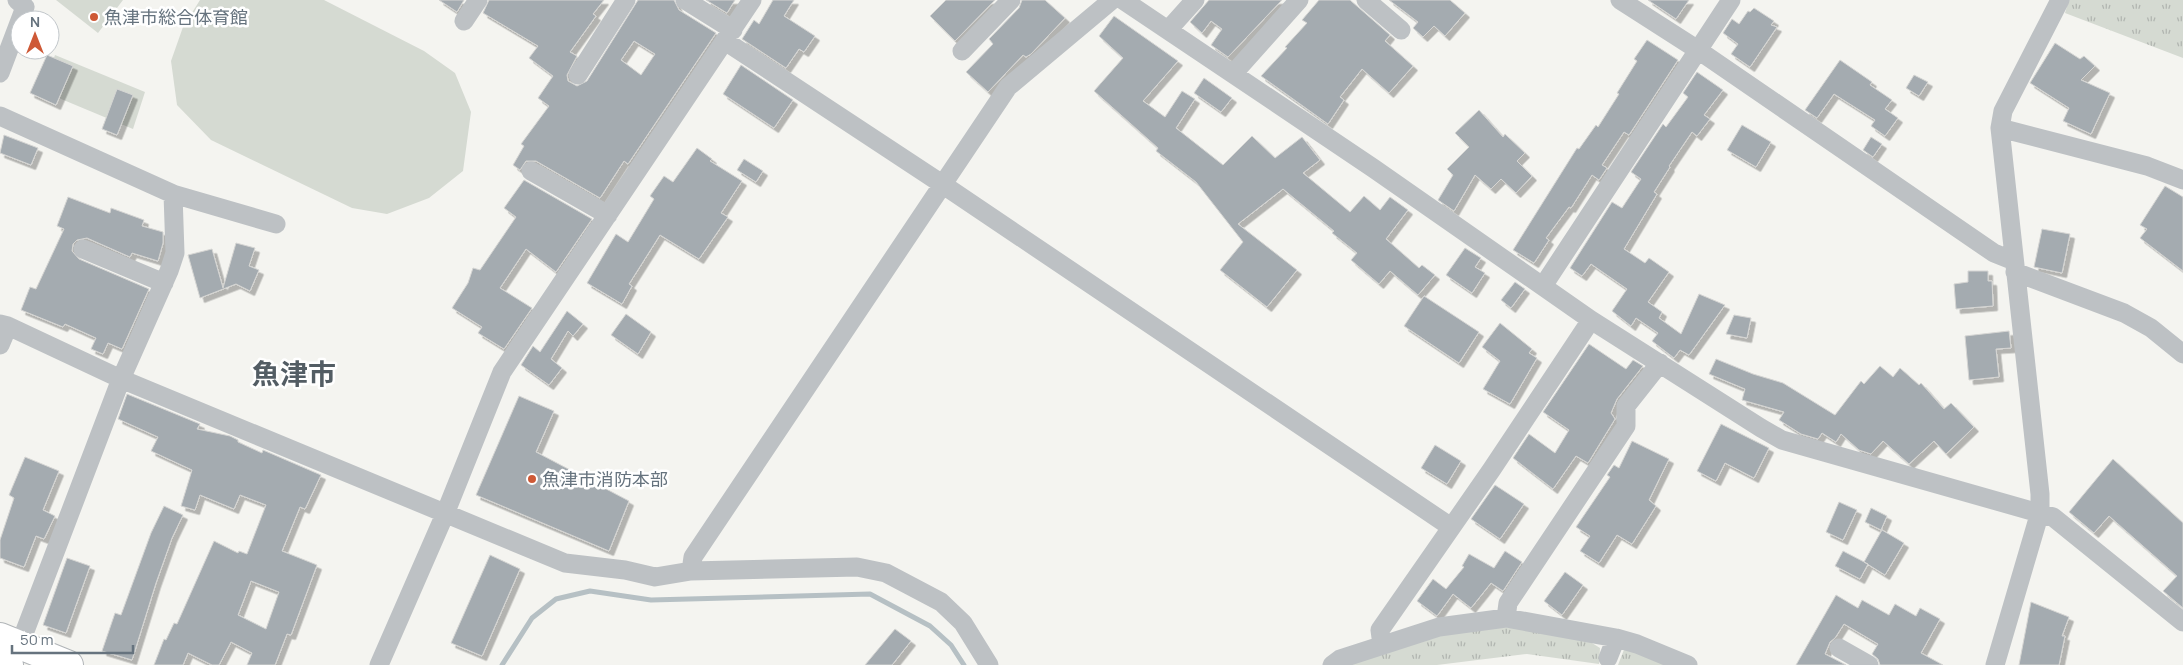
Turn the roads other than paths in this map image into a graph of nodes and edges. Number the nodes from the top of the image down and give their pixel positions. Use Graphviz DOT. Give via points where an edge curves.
graph roads {
  1 [pos="17,0"];
  2 [pos="478,0"];
  3 [pos="626,0"];
  4 [pos="685,0"];
  5 [pos="752,0"];
  6 [pos="1011,0"];
  7 [pos="1112,0"];
  8 [pos="1123,0"];
  9 [pos="1195,0"];
  10 [pos="1299,0"];
  11 [pos="1366,0"];
  12 [pos="1731,0"];
  13 [pos="2060,0"];
  14 [pos="1633,3"];
  15 [pos="464,21"];
  16 [pos="1168,30"];
  17 [pos="1401,30"];
  18 [pos="729,36"];
  19 [pos="1698,50"];
  20 [pos="962,51"];
  21 [pos="0,73"];
  22 [pos="1233,74"];
  23 [pos="578,76"];
  24 [pos="0,116"];
  25 [pos="2000,128"];
  26 [pos="532,171"];
  27 [pos="2183,180"];
  28 [pos="942,184"];
  29 [pos="173,194"];
  30 [pos="608,215"];
  31 [pos="276,224"];
  32 [pos="83,249"];
  33 [pos="2014,266"];
  34 [pos="164,283"];
  35 [pos="1543,286"];
  36 [pos="1591,320"];
  37 [pos="4,325"];
  38 [pos="0,345"];
  39 [pos="2183,354"];
  40 [pos="1660,363"];
  41 [pos="121,379"];
  42 [pos="2040,512"];
  43 [pos="445,514"];
  44 [pos="1451,527"];
  45 [pos="691,571"];
  46 [pos="1506,618"];
  47 [pos="2183,622"];
  48 [pos="1616,638"];
  49 [pos="1382,645"];
  50 [pos="1839,648"];
  51 [pos="7,651"];
  52 [pos="1608,658"];
  53 [pos="69,665"];
  54 [pos="379,665"];
  55 [pos="990,665"];
  56 [pos="1332,665"];
  57 [pos="1688,665"];
  58 [pos="1868,665"];
  59 [pos="1995,665"];
  1 -- 21 [label="street" via="25,7"];
  2 -- 15 [label="street"];
  3 -- 23 [label="street"];
  4 -- 18 [label="street"];
  5 -- 18 [label="street"];
  6 -- 20 [label="street"];
  7 -- 28 [label="street" via="1008,87"];
  8 -- 16 [label="street"];
  9 -- 16 [label="street"];
  10 -- 22 [label="street"];
  11 -- 17 [label="street"];
  12 -- 19 [label="street"];
  13 -- 25 [label="street" via="2003,111"];
  14 -- 19 [label="street"];
  16 -- 22 [label="street"];
  18 -- 28 [label="street"];
  18 -- 30 [label="street"];
  19 -- 33 [label="street"];
  19 -- 35 [label="street"];
  22 -- 35 [label="street"];
  24 -- 29 [label="street"];
  25 -- 27 [label="street" via="2146,166"];
  25 -- 33 [label="street"];
  26 -- 30 [label="street"];
  28 -- 44 [label="street"];
  28 -- 45 [label="street" via="693,557"];
  29 -- 31 [label="street"];
  29 -- 34 [label="street" via="176,252"];
  30 -- 43 [label="street" via="502,372"];
  32 -- 34 [label="street"];
  33 -- 39 [label="street" via="2124,313 2151,328"];
  33 -- 42 [label="street"];
  34 -- 41 [label="street"];
  35 -- 36 [label="street"];
  36 -- 40 [label="street"];
  36 -- 44 [label="street"];
  37 -- 38 [label="street"];
  37 -- 41 [label="street"];
  40 -- 42 [label="street" via="1782,440"];
  40 -- 46 [label="street" via="1626,406 1626,426 1508,603"];
  41 -- 43 [label="street"];
  41 -- 51 [label="street"];
  42 -- 47 [label="street" via="2053,517"];
  42 -- 59 [label="street"];
  43 -- 45 [label="street" via="565,563 654,577"];
  43 -- 54 [label="street"];
  44 -- 49 [label="street" via="1380,630"];
  45 -- 55 [label="street" via="857,567 886,573 941,602 963,622"];
  46 -- 48 [label="street"];
  46 -- 49 [label="street" via="1439,627"];
  48 -- 52 [label="street"];
  48 -- 57 [label="street"];
  49 -- 56 [label="street" via="1340,659"];
  50 -- 58 [label="street"];
  51 -- 53 [label="main road"];
}
